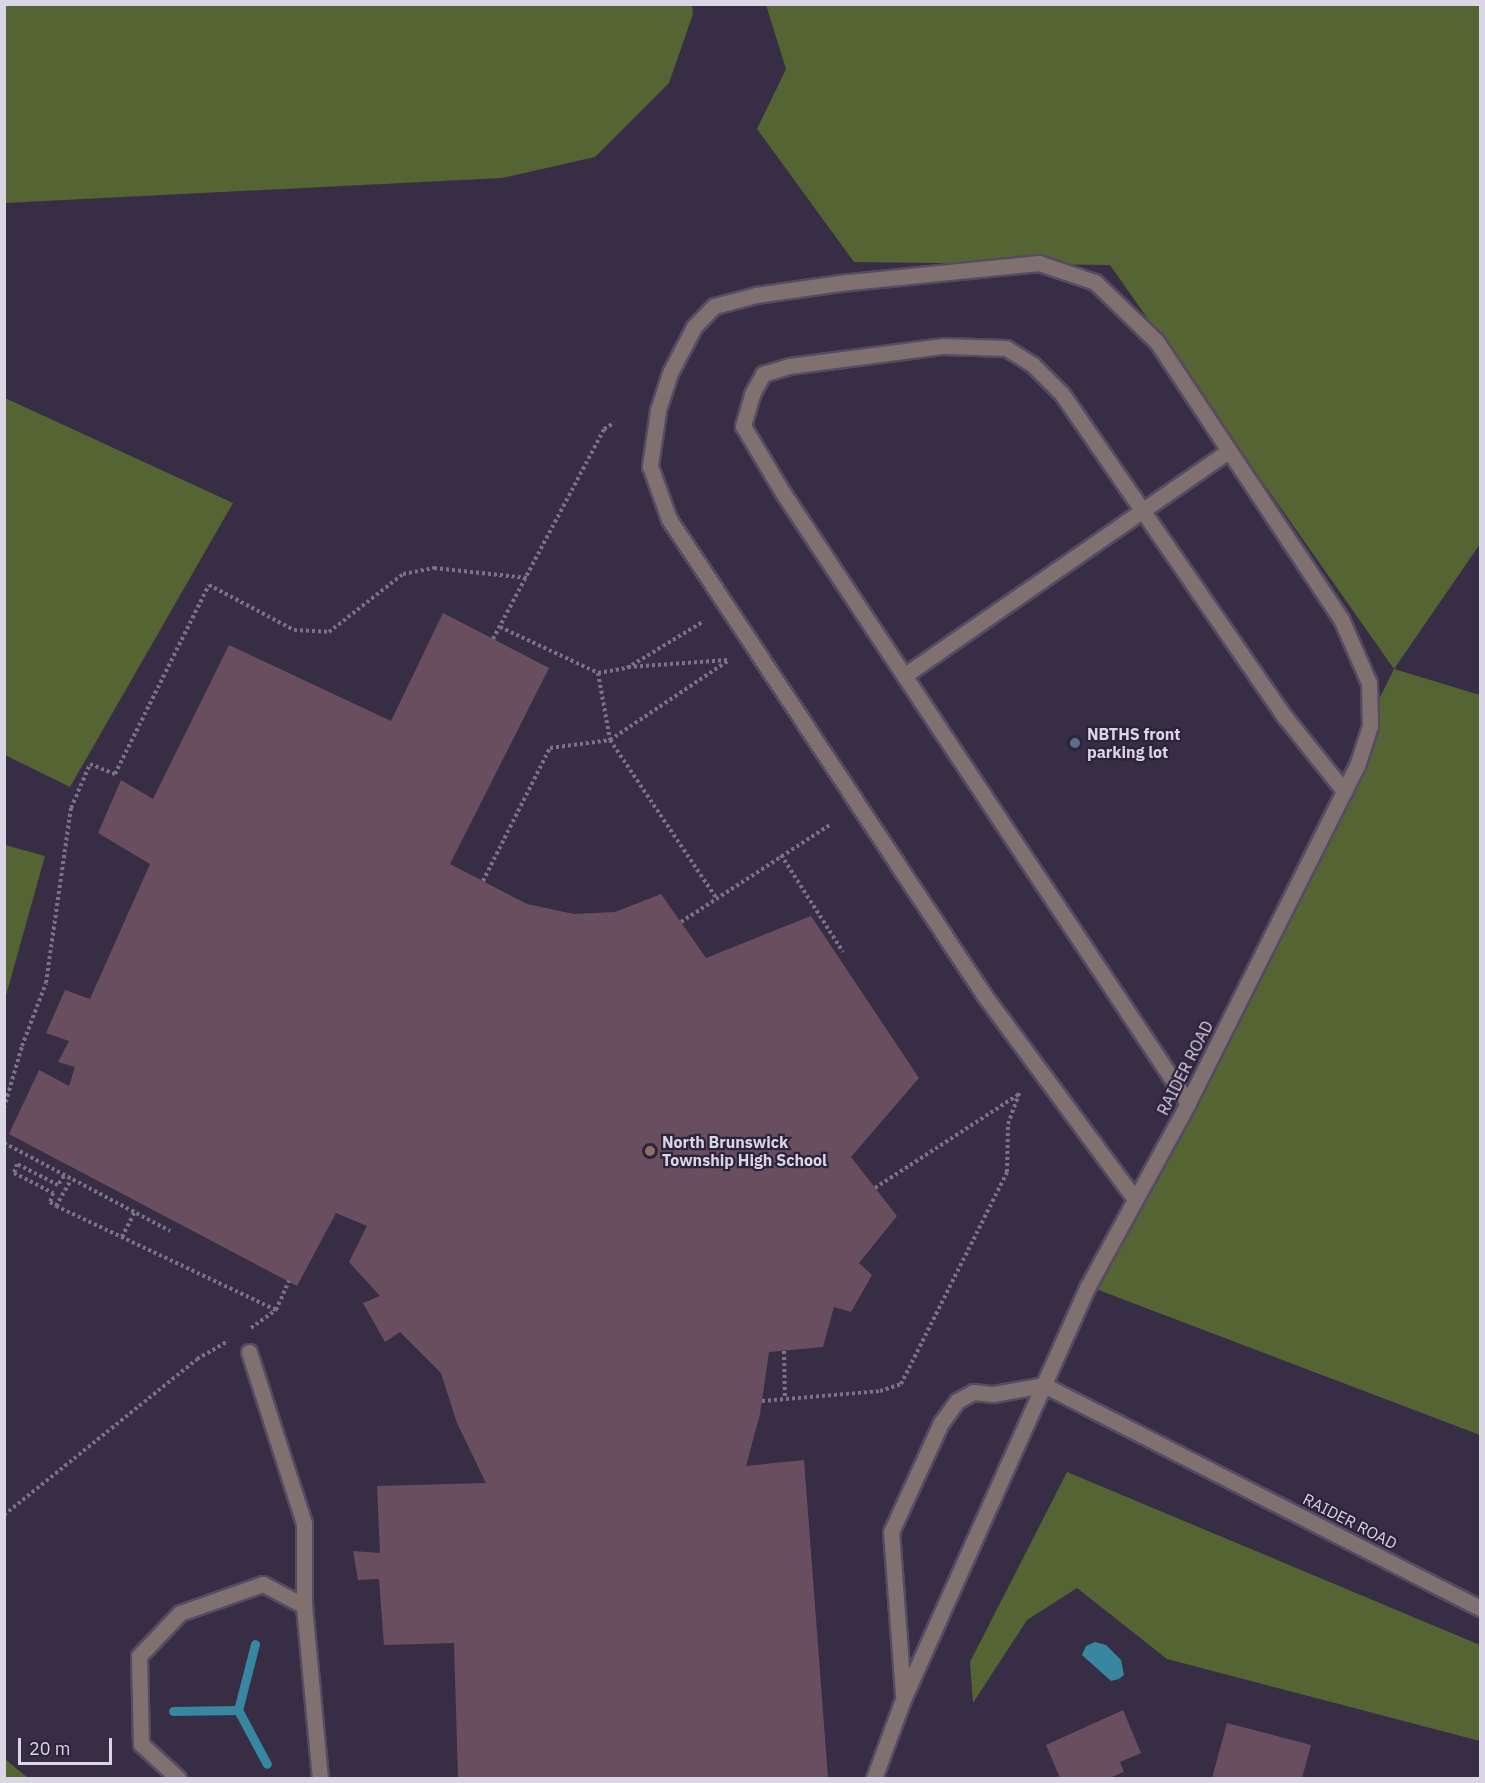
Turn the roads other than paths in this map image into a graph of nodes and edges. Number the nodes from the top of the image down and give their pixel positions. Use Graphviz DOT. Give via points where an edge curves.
graph roads {
  1 [pos="1230,451"];
  2 [pos="1142,508"];
  3 [pos="905,675"];
  4 [pos="1344,791"];
  5 [pos="1188,1103"];
  6 [pos="1135,1199"];
  7 [pos="249,1352"];
  8 [pos="1044,1385"];
  9 [pos="304,1606"];
  10 [pos="1480,1608"];
  11 [pos="904,1697"];
  12 [pos="178,1779"];
  13 [pos="320,1779"];
  14 [pos="874,1779"];
  1 -- 2 [label="street"];
  1 -- 4 [label="street, RAIDER ROAD" via="1341,619 1369,683 1370,726"];
  1 -- 6 [label="street, RAIDER ROAD" via="1156,340 1095,282 1039,263 846,282 756,295 714,306 694,327 670,373 658,411 650,466 669,519 937,925"];
  2 -- 3 [label="street"];
  2 -- 3 [label="street" via="1062,394 1033,365 1006,348 944,346 789,366 763,374 752,394 743,426 783,493"];
  2 -- 4 [label="street" via="1285,717"];
  3 -- 5 [label="street"];
  4 -- 5 [label="street, RAIDER ROAD"];
  5 -- 6 [label="street, RAIDER ROAD"];
  6 -- 8 [label="street, RAIDER ROAD" via="1088,1286"];
  7 -- 9 [label="street" via="304,1522"];
  8 -- 10 [label="street, RAIDER ROAD"];
  8 -- 11 [label="street, RAIDER ROAD"];
  8 -- 11 [label="street" via="993,1394 973,1392 957,1401 941,1423 891,1532"];
  9 -- 12 [label="street" via="263,1584 180,1613 139,1656 141,1744"];
  9 -- 13 [label="street"];
  11 -- 14 [label="street, RAIDER ROAD"];
}
